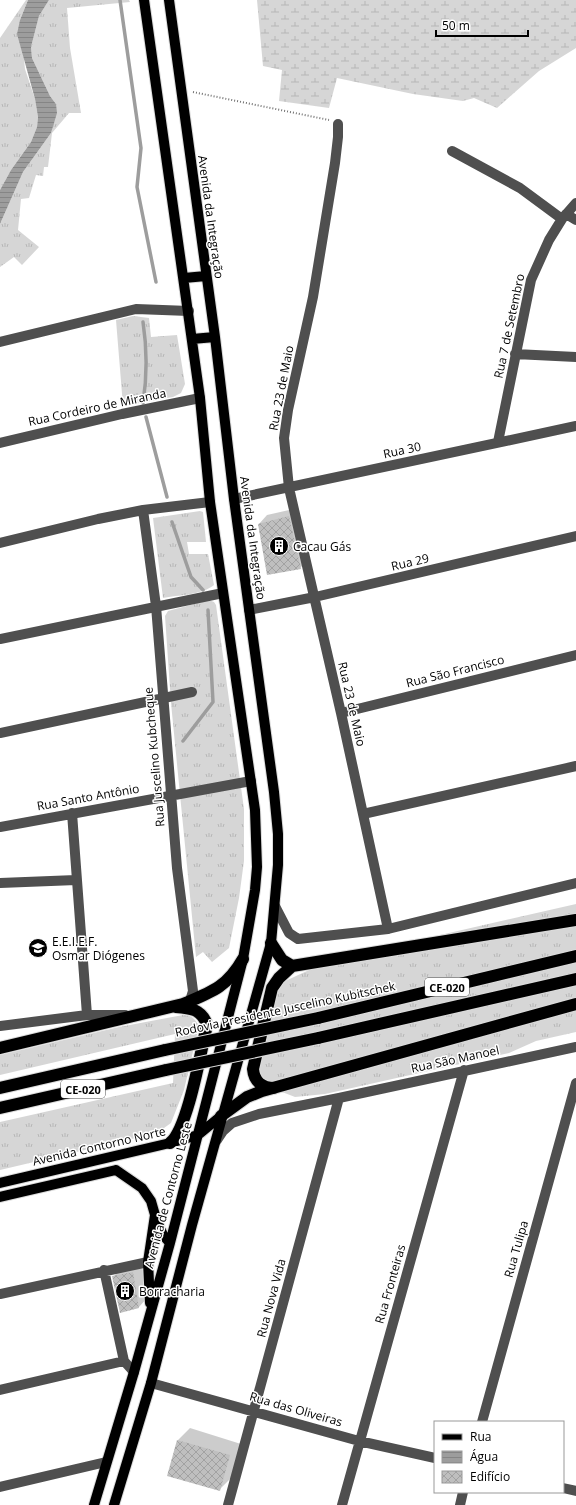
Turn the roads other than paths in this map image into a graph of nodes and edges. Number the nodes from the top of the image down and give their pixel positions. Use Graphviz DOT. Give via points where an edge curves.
graph roads {
  1 [pos="144,0"];
  2 [pos="169,0"];
  3 [pos="338,124"];
  4 [pos="452,151"];
  5 [pos="576,204"];
  6 [pos="564,216"];
  7 [pos="576,220"];
  8 [pos="206,276"];
  9 [pos="184,278"];
  10 [pos="189,311"];
  11 [pos="215,338"];
  12 [pos="192,339"];
  13 [pos="0,342"];
  14 [pos="515,354"];
  15 [pos="576,357"];
  16 [pos="200,398"];
  17 [pos="576,426"];
  18 [pos="498,442"];
  19 [pos="0,443"];
  20 [pos="289,488"];
  21 [pos="234,499"];
  22 [pos="210,502"];
  23 [pos="143,510"];
  24 [pos="576,536"];
  25 [pos="0,543"];
  26 [pos="223,593"];
  27 [pos="315,597"];
  28 [pos="156,606"];
  29 [pos="249,610"];
  30 [pos="0,639"];
  31 [pos="576,655"];
  32 [pos="192,692"];
  33 [pos="163,698"];
  34 [pos="341,713"];
  35 [pos="0,733"];
  36 [pos="576,766"];
  37 [pos="251,781"];
  38 [pos="170,796"];
  39 [pos="72,813"];
  40 [pos="364,814"];
  41 [pos="0,827"];
  42 [pos="76,880"];
  43 [pos="0,883"];
  44 [pos="576,883"];
  45 [pos="275,906"];
  46 [pos="576,920"];
  47 [pos="388,929"];
  48 [pos="270,944"];
  49 [pos="576,956"];
  50 [pos="243,959"];
  51 [pos="292,966"];
  52 [pos="576,979"];
  53 [pos="190,1001"];
  54 [pos="576,1004"];
  55 [pos="172,1007"];
  56 [pos="87,1015"];
  57 [pos="137,1015"];
  58 [pos="0,1026"];
  59 [pos="576,1047"];
  60 [pos="0,1048"];
  61 [pos="464,1070"];
  62 [pos="576,1084"];
  63 [pos="0,1088"];
  64 [pos="274,1088"];
  65 [pos="339,1098"];
  66 [pos="0,1108"];
  67 [pos="221,1116"];
  68 [pos="198,1135"];
  69 [pos="170,1143"];
  70 [pos="214,1145"];
  71 [pos="112,1157"];
  72 [pos="116,1170"];
  73 [pos="0,1183"];
  74 [pos="0,1197"];
  75 [pos="155,1215"];
  76 [pos="170,1243"];
  77 [pos="152,1244"];
  78 [pos="148,1262"];
  79 [pos="104,1270"];
  80 [pos="0,1294"];
  81 [pos="150,1311"];
  82 [pos="124,1361"];
  83 [pos="134,1372"];
  84 [pos="151,1383"];
  85 [pos="0,1390"];
  86 [pos="254,1410"];
  87 [pos="482,1421"];
  88 [pos="359,1441"];
  89 [pos="434,1458"];
  90 [pos="106,1462"];
  91 [pos="0,1487"];
  92 [pos="564,1488"];
  93 [pos="576,1491"];
  94 [pos="463,1493"];
  95 [pos="94,1505"];
  96 [pos="114,1505"];
  97 [pos="228,1505"];
  98 [pos="342,1505"];
  99 [pos="460,1505"];
  1 -- 9 [label="main road"];
  2 -- 8 [label="main road, Avenida da Integração"];
  3 -- 20 [label="street, Rua 23 de Maio" via="335,163 313,297 284,438"];
  4 -- 6 [label="street" via="520,188"];
  5 -- 6 [label="street, Rua 7 de Setembro"];
  6 -- 7 [label="street"];
  6 -- 14 [label="street, Rua 7 de Setembro" via="549,240 531,280"];
  8 -- 9 [label="main road"];
  8 -- 11 [label="main road, Avenida da Integração"];
  9 -- 10 [label="main road"];
  10 -- 12 [label="main road"];
  10 -- 13 [label="street" via="136,309"];
  11 -- 12 [label="main road"];
  11 -- 21 [label="main road, Avenida da Integração"];
  12 -- 16 [label="main road"];
  14 -- 15 [label="street"];
  14 -- 18 [label="street, Rua 7 de Setembro"];
  16 -- 19 [label="street, Rua Cordeiro de Miranda"];
  16 -- 22 [label="main road"];
  17 -- 18 [label="street, Rua 30"];
  18 -- 20 [label="street, Rua 30"];
  20 -- 21 [label="street, Rua 30"];
  20 -- 27 [label="street, Rua 23 de Maio"];
  21 -- 29 [label="main road, Avenida da Integração"];
  22 -- 23 [label="street"];
  22 -- 26 [label="main road"];
  23 -- 25 [label="street"];
  23 -- 28 [label="street, Rua Juscelino Kubcheque"];
  24 -- 27 [label="street, Rua 29"];
  26 -- 28 [label="street"];
  26 -- 37 [label="main road"];
  27 -- 29 [label="street, Rua 29"];
  27 -- 34 [label="street, Rua 23 de Maio"];
  28 -- 30 [label="street"];
  28 -- 33 [label="street, Rua Juscelino Kubcheque"];
  29 -- 45 [label="main road, Avenida da Integração" via="278,834"];
  31 -- 34 [label="street, Rua São Francisco"];
  32 -- 33 [label="street"];
  33 -- 35 [label="street"];
  33 -- 38 [label="street, Rua Juscelino Kubcheque"];
  34 -- 40 [label="street, Rua 23 de Maio"];
  36 -- 40 [label="street"];
  37 -- 38 [label="street, Rua Santo Antônio"];
  37 -- 50 [label="main road" via="255,810 256,867 250,925"];
  38 -- 39 [label="street, Rua Santo Antônio"];
  38 -- 53 [label="street, Rua Juscelino Kubcheque" via="193,991"];
  39 -- 41 [label="street, Rua Santo Antônio"];
  39 -- 42 [label="street"];
  40 -- 47 [label="street, Rua 23 de Maio"];
  42 -- 43 [label="street"];
  42 -- 56 [label="street"];
  44 -- 47 [label="street"];
  45 -- 47 [label="street" via="289,933 298,939"];
  45 -- 48 [label="main road, Avenida da Integração"];
  46 -- 51 [label="highway"];
  48 -- 51 [label="highway" via="282,960"];
  48 -- 67 [label="main road, Avenida da Integração"];
  49 -- 63 [label="highway, Rodovia Presidente Juscelino Kubitschek / CE-020, bridge" via="318,1018"];
  50 -- 53 [label="highway" via="234,975 226,982"];
  50 -- 68 [label="main road, Avenida de Contorno Leste"];
  51 -- 64 [label="highway" via="278,978 272,988 253,1069 254,1077 259,1083"];
  52 -- 66 [label="highway, CE-020, bridge"];
  53 -- 55 [label="highway"];
  54 -- 64 [label="highway"];
  55 -- 57 [label="highway"];
  55 -- 69 [label="highway" via="190,1008 201,1013 207,1025 179,1133"];
  56 -- 57 [label="street"];
  56 -- 58 [label="street"];
  57 -- 60 [label="highway"];
  59 -- 61 [label="street, Rua São Manoel"];
  61 -- 65 [label="street, Rua São Manoel"];
  61 -- 88 [label="street, Rua Fronteiras"];
  62 -- 87 [label="street, Rua Tulipa"];
  64 -- 67 [label="highway" via="247,1097"];
  65 -- 70 [label="street, Rua São Manoel" via="245,1117 222,1131"];
  65 -- 86 [label="street, Rua Nova Vida"];
  67 -- 68 [label="main road, Avenida Contorno Norte"];
  67 -- 70 [label="main road"];
  68 -- 69 [label="main road, Avenida Contorno Norte"];
  68 -- 76 [label="main road, Avenida de Contorno Leste"];
  69 -- 71 [label="main road, Avenida Contorno Norte"];
  70 -- 84 [label="main road"];
  71 -- 72 [label="main road"];
  71 -- 73 [label="main road, Avenida Contorno Norte"];
  72 -- 74 [label="main road"];
  72 -- 75 [label="main road" via="142,1188"];
  75 -- 76 [label="main road" via="163,1235"];
  75 -- 77 [label="main road"];
  76 -- 77 [label="main road" via="156,1240"];
  76 -- 81 [label="main road, Avenida de Contorno Leste"];
  77 -- 78 [label="main road"];
  78 -- 79 [label="street"];
  78 -- 81 [label="main road"];
  79 -- 80 [label="street"];
  79 -- 82 [label="street"];
  81 -- 83 [label="main road, Avenida de Contorno Leste"];
  82 -- 83 [label="street"];
  82 -- 85 [label="street"];
  83 -- 90 [label="main road, Avenida de Contorno Leste"];
  84 -- 86 [label="street, Rua das Oliveiras"];
  84 -- 96 [label="main road"];
  86 -- 88 [label="street, Rua das Oliveiras"];
  86 -- 97 [label="street, Rua Nova Vida"];
  88 -- 89 [label="street, Rua das Oliveiras"];
  88 -- 98 [label="street, Rua Fronteiras"];
  90 -- 91 [label="street"];
  90 -- 95 [label="main road, Avenida de Contorno Leste"];
  92 -- 93 [label="street"];
  94 -- 99 [label="street"];
}
